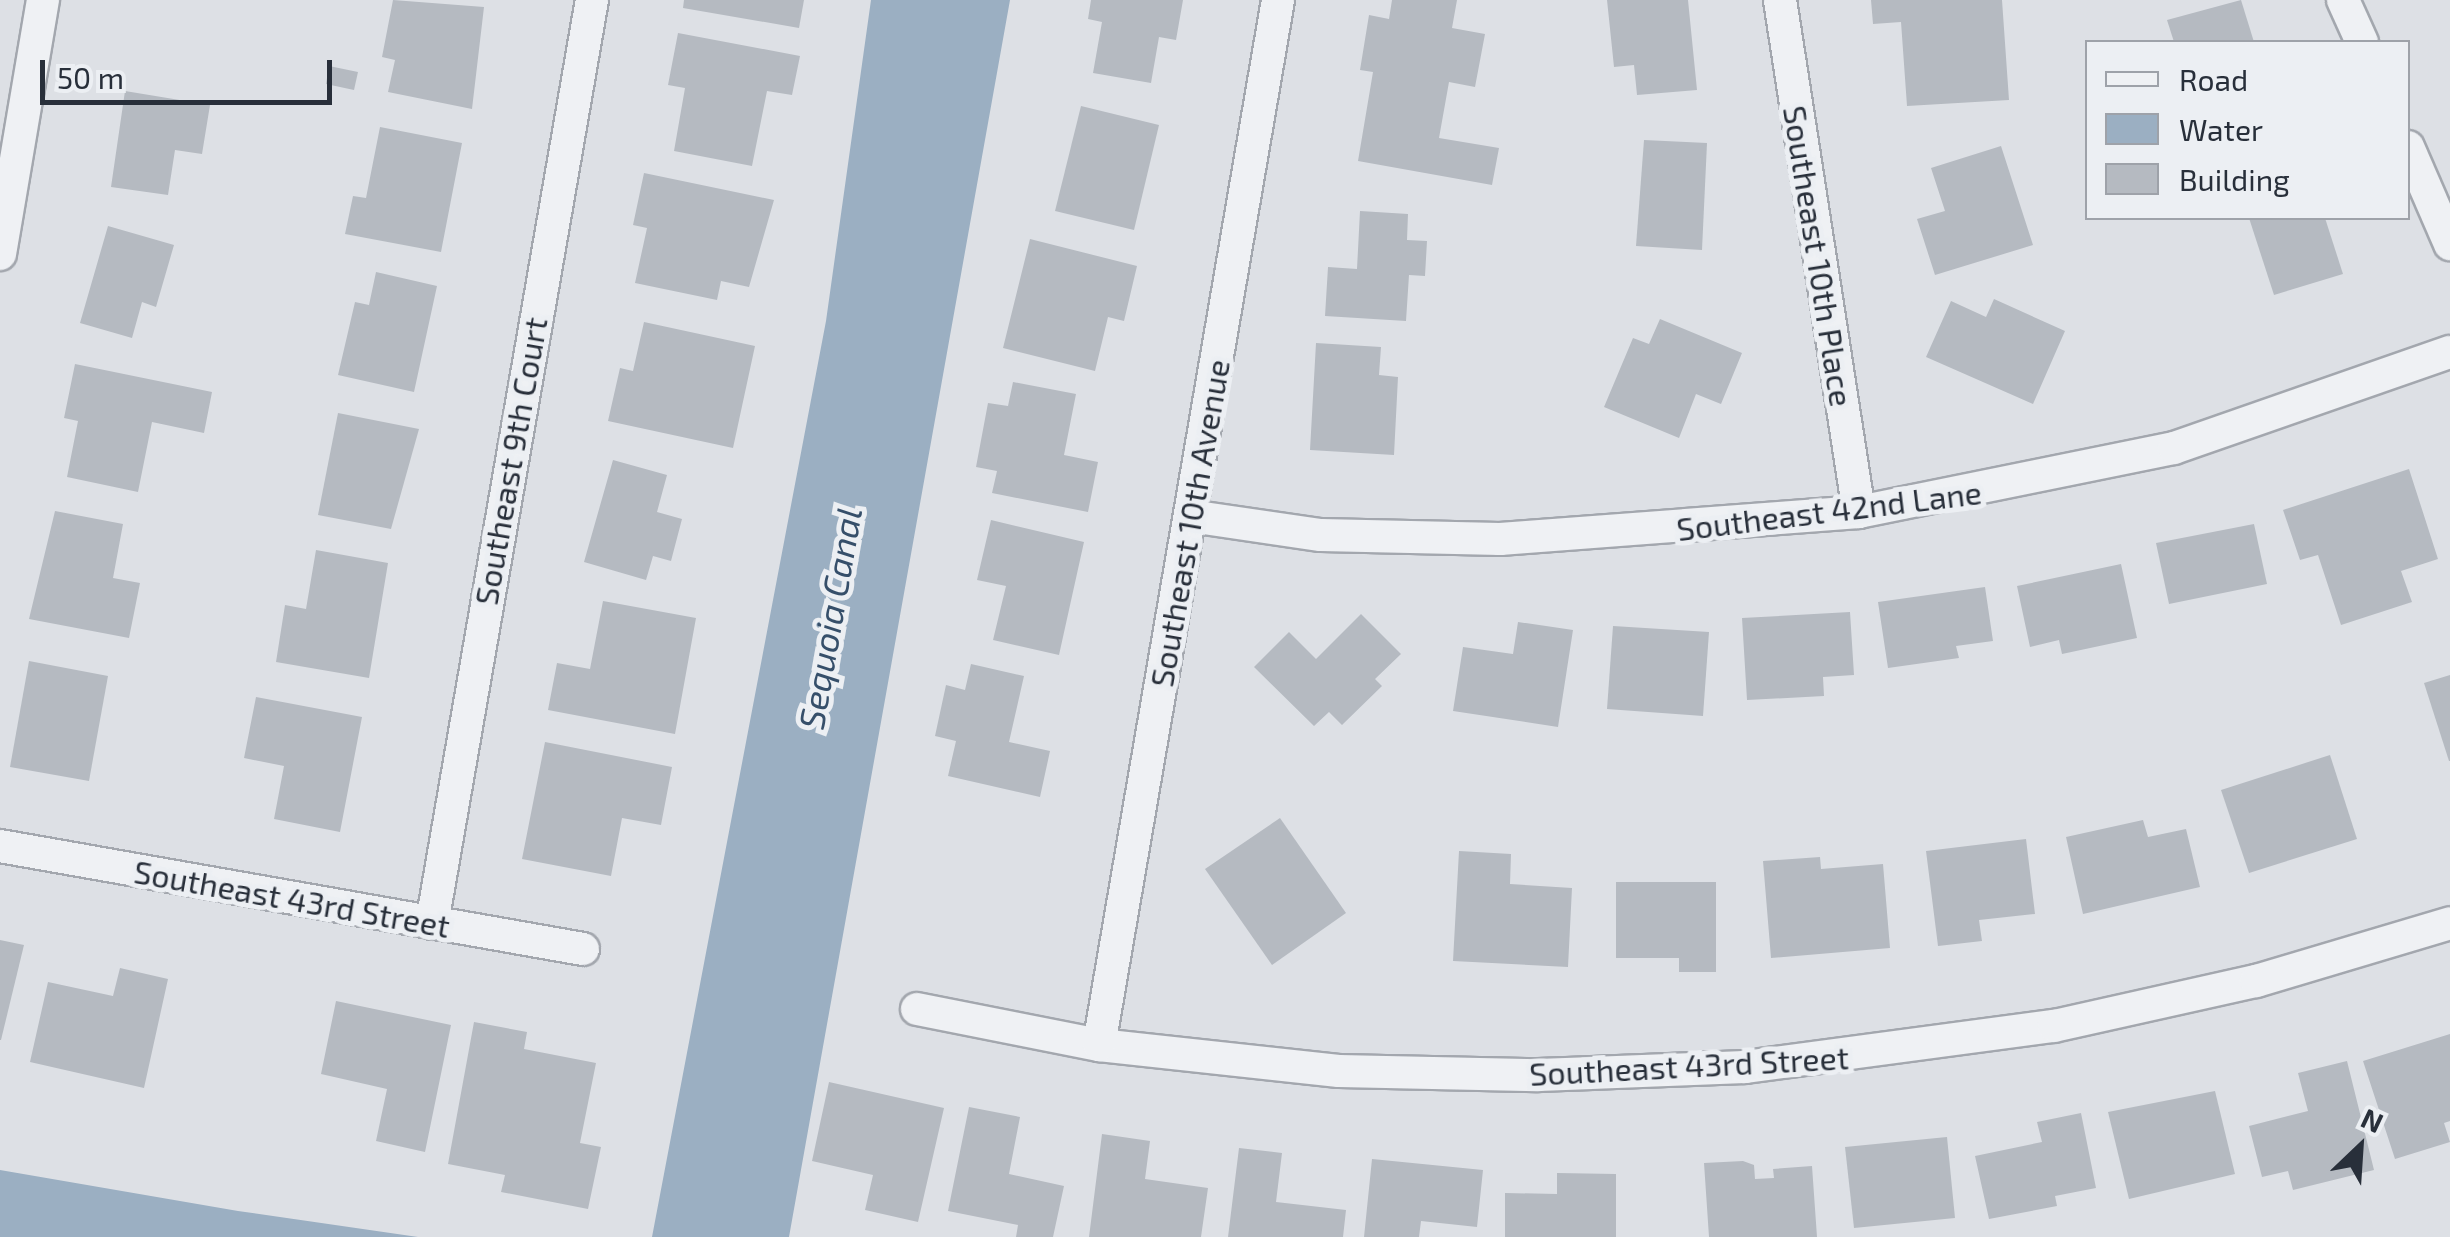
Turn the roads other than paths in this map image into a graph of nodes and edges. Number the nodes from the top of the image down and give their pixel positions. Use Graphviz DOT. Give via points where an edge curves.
graph roads {
  1 [pos="44,0"];
  2 [pos="592,0"];
  3 [pos="1278,0"];
  4 [pos="1780,0"];
  5 [pos="2343,0"];
  6 [pos="2361,40"];
  7 [pos="2410,152"];
  8 [pos="2450,244"];
  9 [pos="0,254"];
  10 [pos="2450,352"];
  11 [pos="1859,512"];
  12 [pos="1190,516"];
  13 [pos="0,846"];
  14 [pos="432,922"];
  15 [pos="2450,923"];
  16 [pos="583,949"];
  17 [pos="918,1008"];
  18 [pos="1099,1045"];
  1 -- 9 [label="street"];
  2 -- 14 [label="street, Southeast 9th Court"];
  3 -- 12 [label="street, Southeast 10th Avenue"];
  4 -- 11 [label="street, Southeast 10th Place"];
  5 -- 6 [label="street"];
  7 -- 8 [label="street"];
  10 -- 11 [label="street, Southeast 42nd Lane" via="2174,448"];
  11 -- 12 [label="street, Southeast 42nd Lane" via="1500,540 1320,535"];
  12 -- 18 [label="street, Southeast 10th Avenue"];
  13 -- 14 [label="street, Southeast 43rd Street"];
  14 -- 16 [label="street, Southeast 43rd Street"];
  15 -- 18 [label="street, Southeast 43rd Street" via="2155,1005 1952,1044 1762,1066 1538,1075 1339,1071"];
  17 -- 18 [label="street, Southeast 43rd Street"];
}
